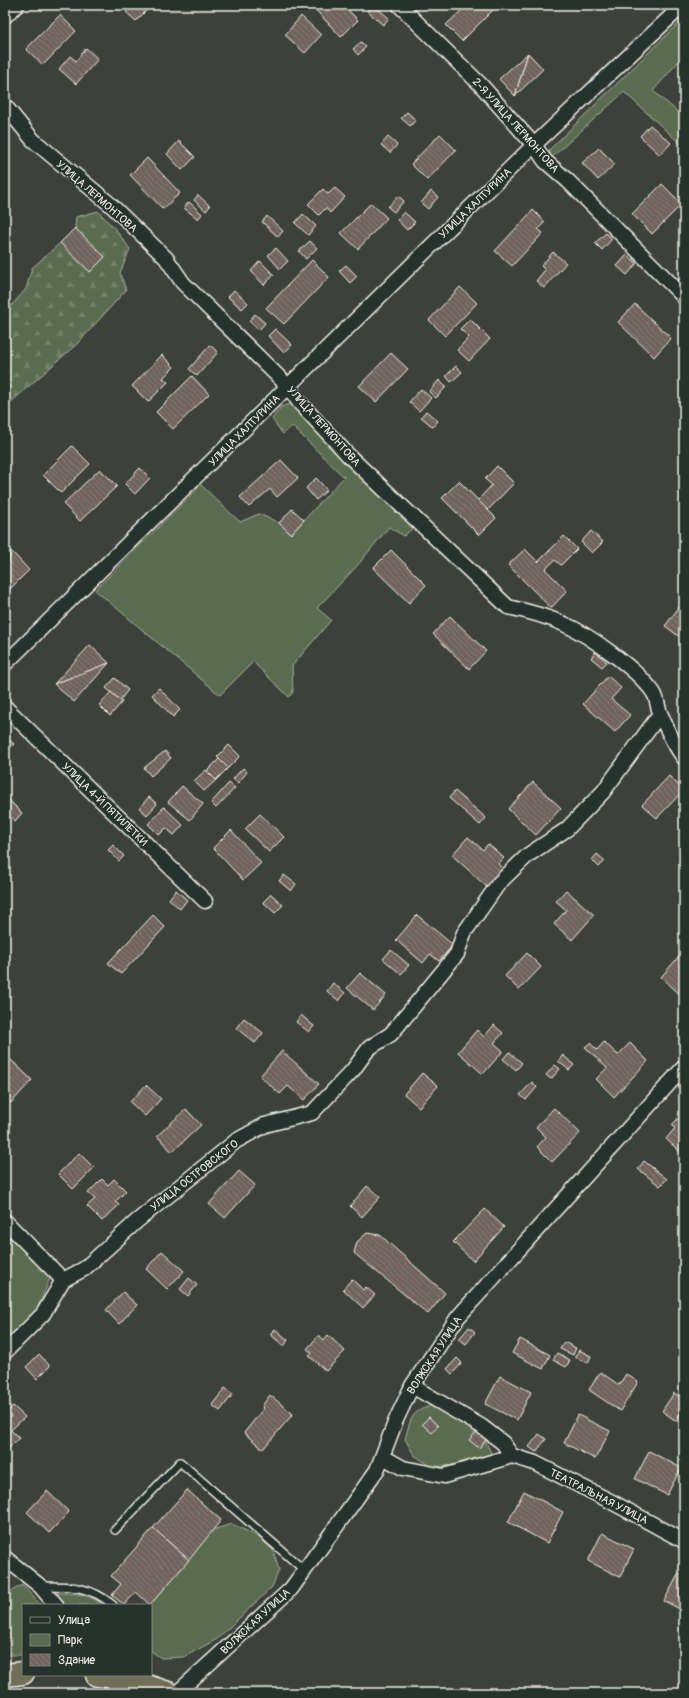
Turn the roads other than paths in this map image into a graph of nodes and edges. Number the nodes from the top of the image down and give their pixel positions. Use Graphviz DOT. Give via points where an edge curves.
graph roads {
  1 [pos="17,5"];
  2 [pos="399,5"];
  3 [pos="683,5"];
  4 [pos="5,16"];
  5 [pos="5,106"];
  6 [pos="534,145"];
  7 [pos="684,296"];
  8 [pos="288,386"];
  9 [pos="5,664"];
  10 [pos="5,708"];
  11 [pos="660,714"];
  12 [pos="684,758"];
  13 [pos="205,901"];
  14 [pos="684,1067"];
  15 [pos="5,1221"];
  16 [pos="63,1280"];
  17 [pos="5,1352"];
  18 [pos="412,1386"];
  19 [pos="512,1456"];
  20 [pos="383,1457"];
  21 [pos="115,1530"];
  22 [pos="684,1541"];
  23 [pos="5,1558"];
  24 [pos="304,1570"];
  25 [pos="40,1586"];
  26 [pos="55,1604"];
  27 [pos="112,1604"];
  28 [pos="22,1673"];
  29 [pos="5,1675"];
  30 [pos="106,1676"];
  31 [pos="135,1679"];
  32 [pos="168,1693"];
  33 [pos="177,1693"];
  1 -- 4 [label="street"];
  2 -- 6 [label="street, 2-Я УЛИЦА ЛЕРМОНТОВА" via="480,84"];
  3 -- 6 [label="street, УЛИЦА ХАЛТУРИНА"];
  5 -- 8 [label="street, УЛИЦА ЛЕРМОНТОВА" via="33,140 111,205 166,258 183,283"];
  6 -- 7 [label="street, 2-Я УЛИЦА ЛЕРМОНТОВА" via="545,161"];
  6 -- 8 [label="street, УЛИЦА ХАЛТУРИНА"];
  8 -- 9 [label="street, УЛИЦА ХАЛТУРИНА"];
  8 -- 11 [label="street, УЛИЦА ЛЕРМОНТОВА" via="349,456 508,607 529,611 564,624 594,642 634,671 654,693"];
  10 -- 13 [label="street, УЛИЦА 4-Й ПЯТИЛЕТКИ"];
  11 -- 12 [label="street, УЛИЦА ЛЕРМОНТОВА"];
  11 -- 16 [label="street, УЛИЦА ОСТРОВСКОГО" via="603,792 567,829 528,855 499,883 464,933 452,960 391,1034 369,1048 353,1070 312,1113 265,1125 236,1141 137,1221 84,1269"];
  14 -- 18 [label="street, ВОЛЖСКАЯ УЛИЦА" via="458,1317"];
  15 -- 16 [label="street"];
  16 -- 17 [label="street" via="43,1314"];
  18 -- 19 [label="street" via="481,1426 503,1443"];
  18 -- 20 [label="street, ВОЛЖСКАЯ УЛИЦА"];
  19 -- 20 [label="street" via="444,1476 403,1468"];
  19 -- 22 [label="street, ТЕАТРАЛЬНАЯ УЛИЦА" via="576,1484"];
  20 -- 24 [label="street, ВОЛЖСКАЯ УЛИЦА" via="377,1470"];
  21 -- 24 [label="lane" via="180,1462"];
  23 -- 25 [label="street"];
  24 -- 33 [label="street, ВОЛЖСКАЯ УЛИЦА" via="291,1589"];
  25 -- 26 [label="street"];
  25 -- 27 [label="lane" via="74,1586 101,1595"];
  28 -- 29 [label="highway"];
  30 -- 31 [label="highway"];
  31 -- 32 [label="highway"];
}
